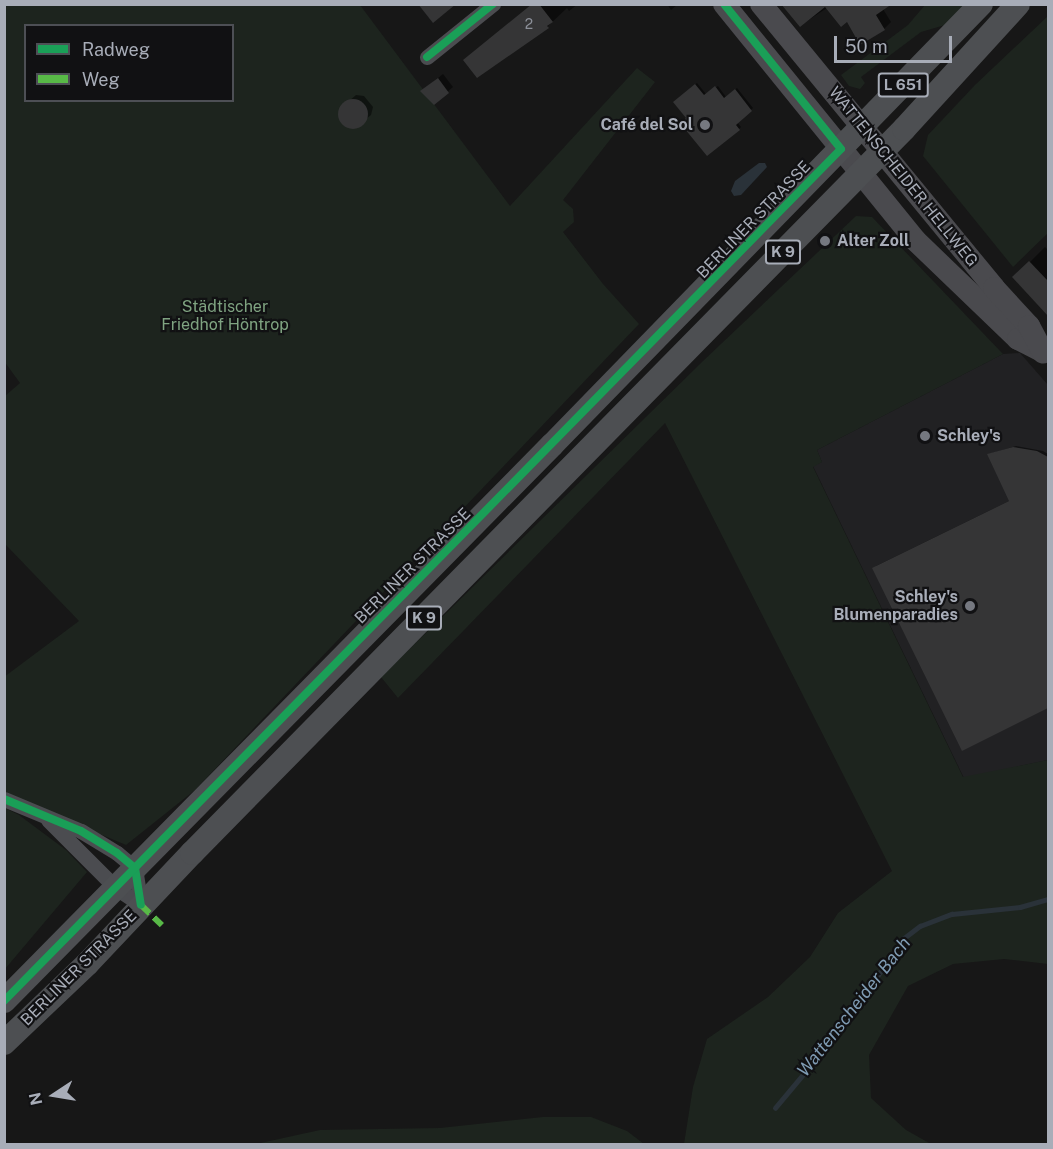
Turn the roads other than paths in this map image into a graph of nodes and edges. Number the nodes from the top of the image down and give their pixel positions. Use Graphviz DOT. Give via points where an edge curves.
graph roads {
  1 [pos="493,4"];
  2 [pos="724,4"];
  3 [pos="761,4"];
  4 [pos="981,4"];
  5 [pos="1018,4"];
  6 [pos="427,57"];
  7 [pos="862,126"];
  8 [pos="841,149"];
  9 [pos="882,150"];
  10 [pos="860,173"];
  11 [pos="1045,354"];
  12 [pos="4,799"];
  13 [pos="44,816"];
  14 [pos="135,868"];
  15 [pos="116,888"];
  16 [pos="141,905"];
  17 [pos="4,1001"];
  18 [pos="4,1043"];
  1 -- 6 [label="street"];
  2 -- 8 [label="main road, WATTENSCHEIDER HELLWEG"];
  3 -- 7 [label="main road, WATTENSCHEIDER HELLWEG"];
  4 -- 7 [label="main road, L 651"];
  5 -- 9 [label="main road, L 651"];
  7 -- 8 [label="main road, L 651"];
  7 -- 9 [label="main road, WATTENSCHEIDER HELLWEG"];
  8 -- 10 [label="main road, WATTENSCHEIDER HELLWEG"];
  8 -- 14 [label="main road, BERLINER STRASSE / K 9"];
  9 -- 10 [label="main road, L 651"];
  9 -- 11 [label="main road, WATTENSCHEIDER HELLWEG" via="1029,326"];
  10 -- 11 [label="main road, WATTENSCHEIDER HELLWEG" via="939,265 1018,339"];
  10 -- 16 [label="main road, BERLINER STRASSE / K 9"];
  12 -- 13 [label="street"];
  13 -- 14 [label="street" via="81,831"];
  13 -- 15 [label="street"];
  14 -- 15 [label="main road, BERLINER STRASSE / K 9"];
  14 -- 16 [label="street"];
  15 -- 16 [label="street"];
  15 -- 17 [label="main road, BERLINER STRASSE / K 9"];
  16 -- 18 [label="main road, BERLINER STRASSE / K 9" via="87,964"];
}
